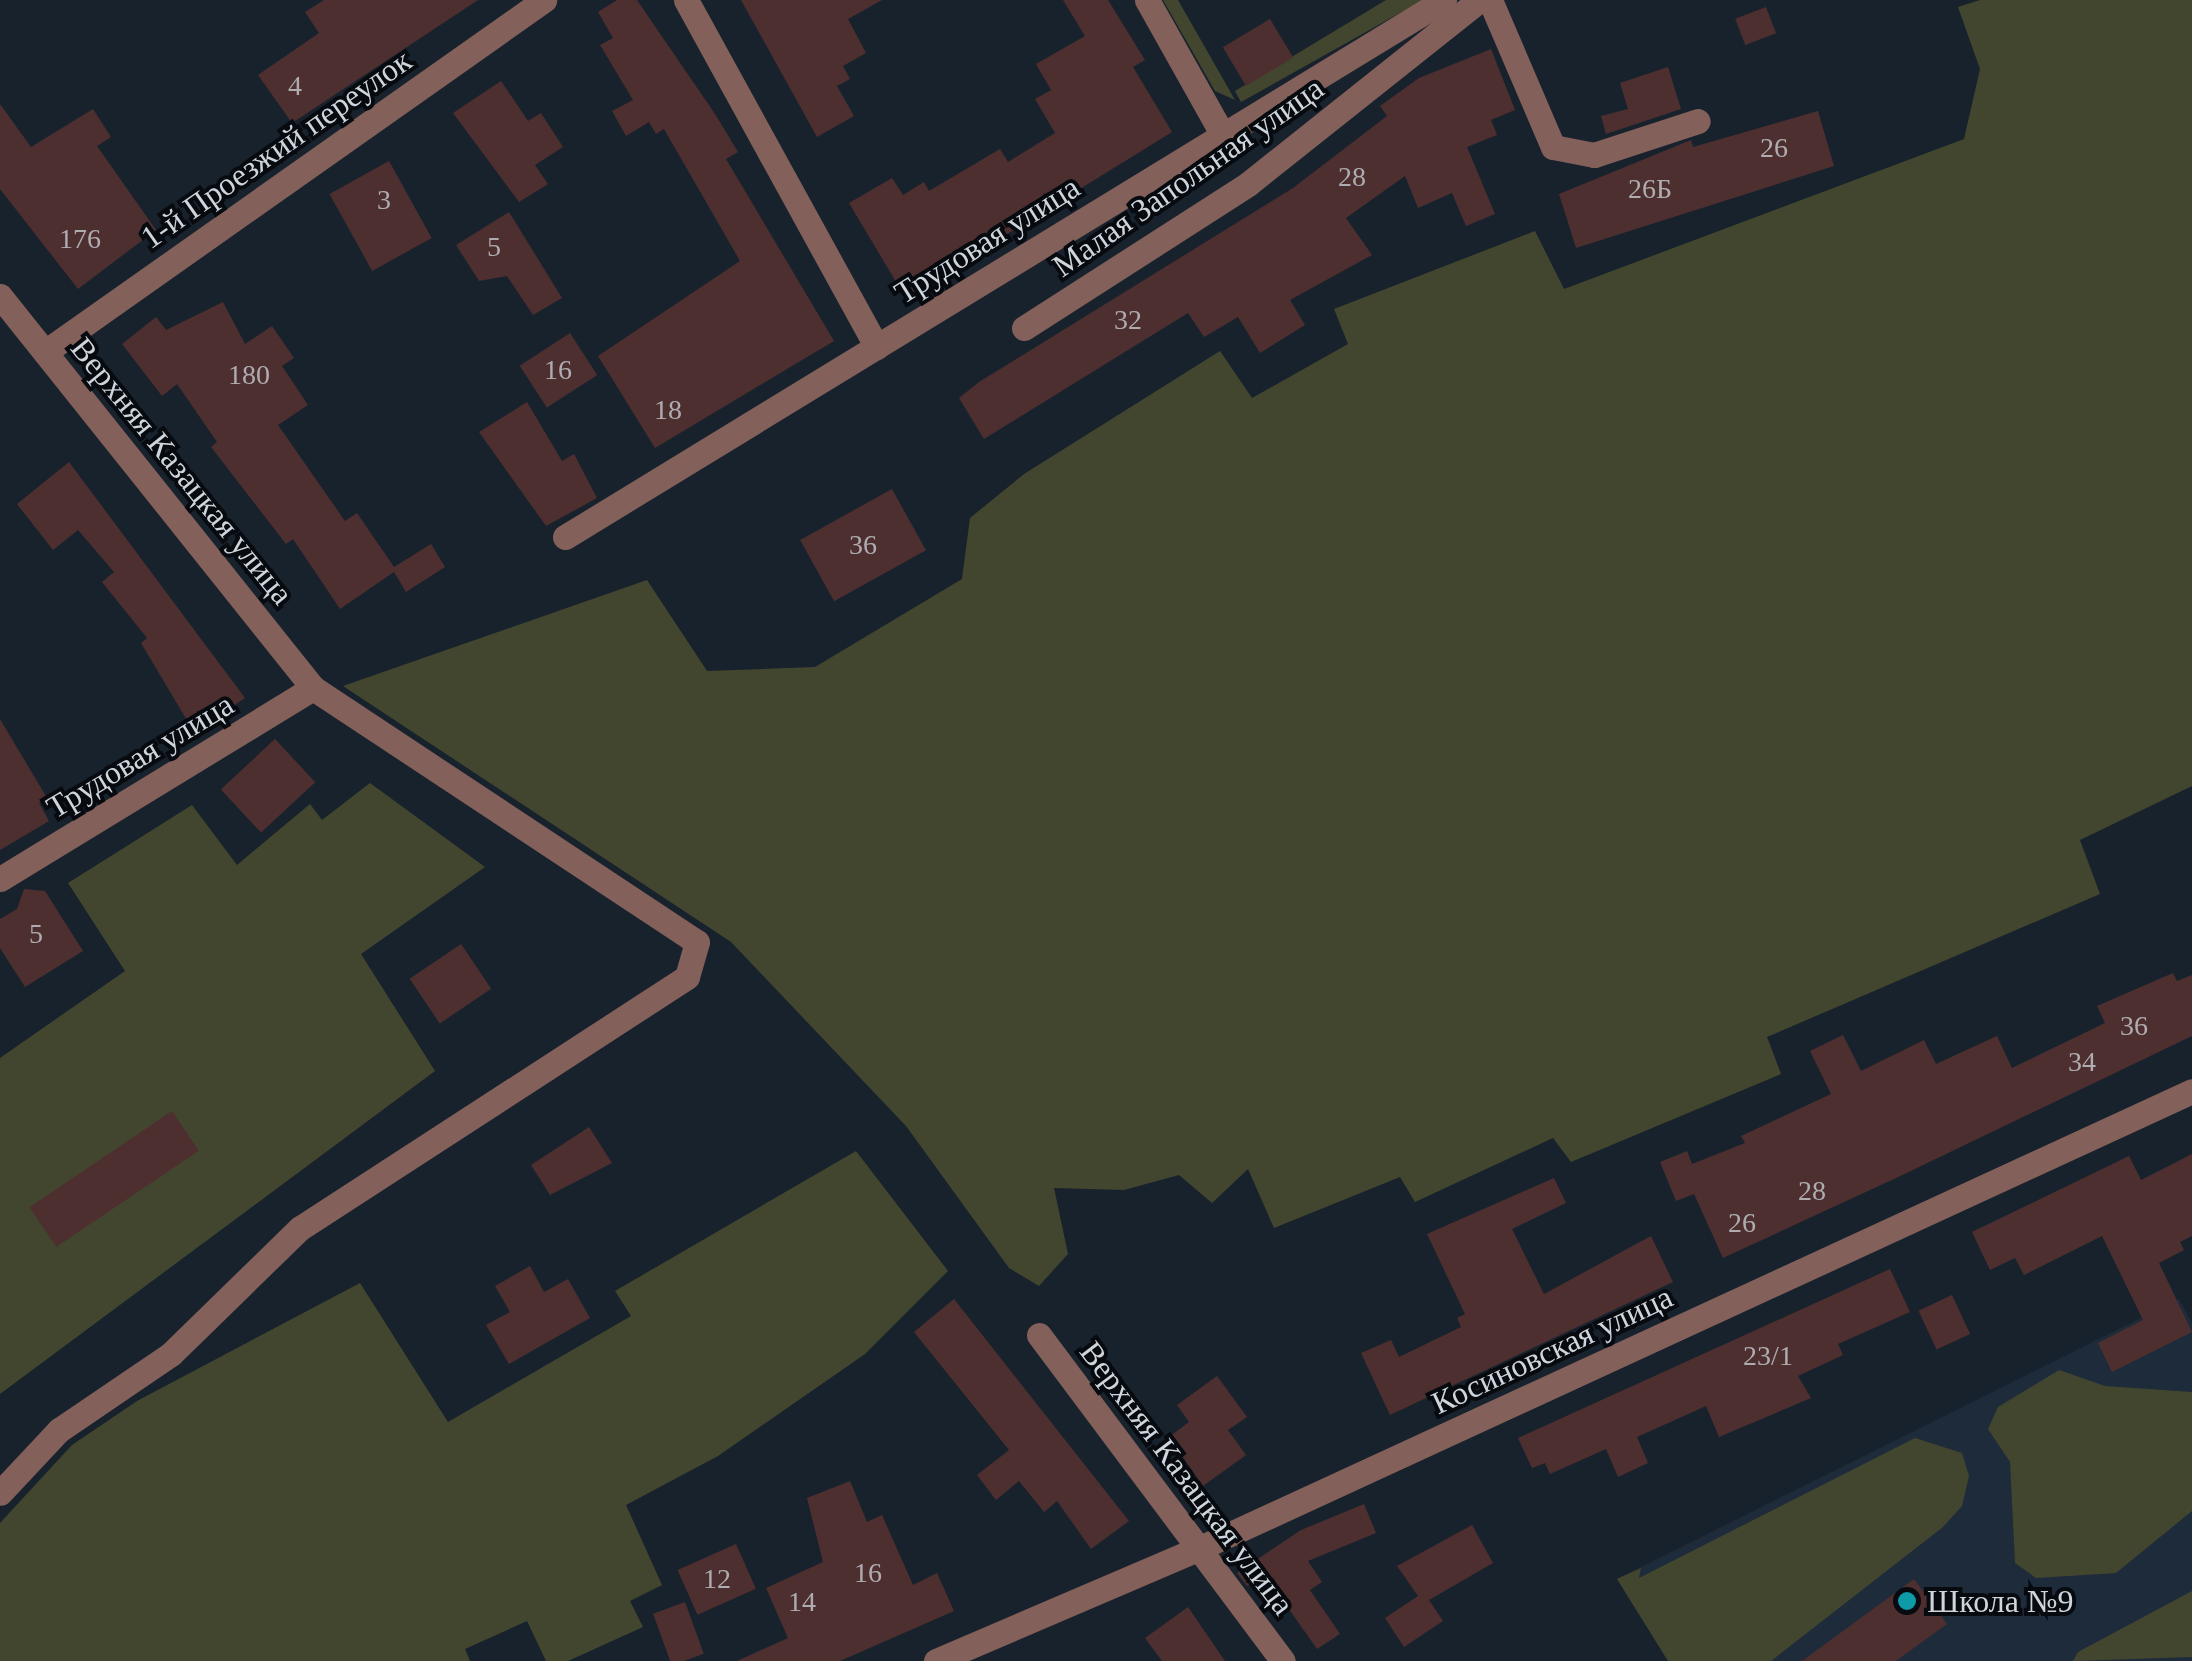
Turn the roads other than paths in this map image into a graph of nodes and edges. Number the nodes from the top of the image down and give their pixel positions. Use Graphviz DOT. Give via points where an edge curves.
graph roads {
  1 [pos="544,0"];
  2 [pos="686,0"];
  3 [pos="1146,0"];
  4 [pos="1444,0"];
  5 [pos="1478,0"];
  6 [pos="1490,0"];
  7 [pos="1698,121"];
  8 [pos="1221,132"];
  9 [pos="0,296"];
  10 [pos="1024,328"];
  11 [pos="877,347"];
  12 [pos="45,352"];
  13 [pos="565,537"];
  14 [pos="313,688"];
  15 [pos="0,878"];
  16 [pos="2192,1091"];
  17 [pos="1039,1335"];
  18 [pos="0,1493"];
  19 [pos="1200,1548"];
  20 [pos="936,1661"];
  21 [pos="1283,1661"];
  1 -- 12 [label="street, 1-й Проезжий переулок"];
  2 -- 11 [label="street"];
  3 -- 8 [label="street"];
  4 -- 8 [label="street, Трудовая улица"];
  5 -- 10 [label="street, Малая Запольная улица" via="1248,184"];
  6 -- 7 [label="street" via="1553,147 1594,154"];
  8 -- 11 [label="street, Трудовая улица"];
  9 -- 12 [label="street, Верхняя Казацкая улица"];
  11 -- 13 [label="street, Трудовая улица"];
  12 -- 14 [label="street, Верхняя Казацкая улица"];
  14 -- 15 [label="street, Трудовая улица"];
  14 -- 18 [label="street, Верхняя Казацкая улица" via="697,942 687,977 300,1228 171,1354 59,1430"];
  16 -- 19 [label="street, Косиновская улица"];
  17 -- 19 [label="street, Верхняя Казацкая улица"];
  19 -- 20 [label="street, Косиновская улица"];
  19 -- 21 [label="street, Верхняя Казацкая улица"];
}
